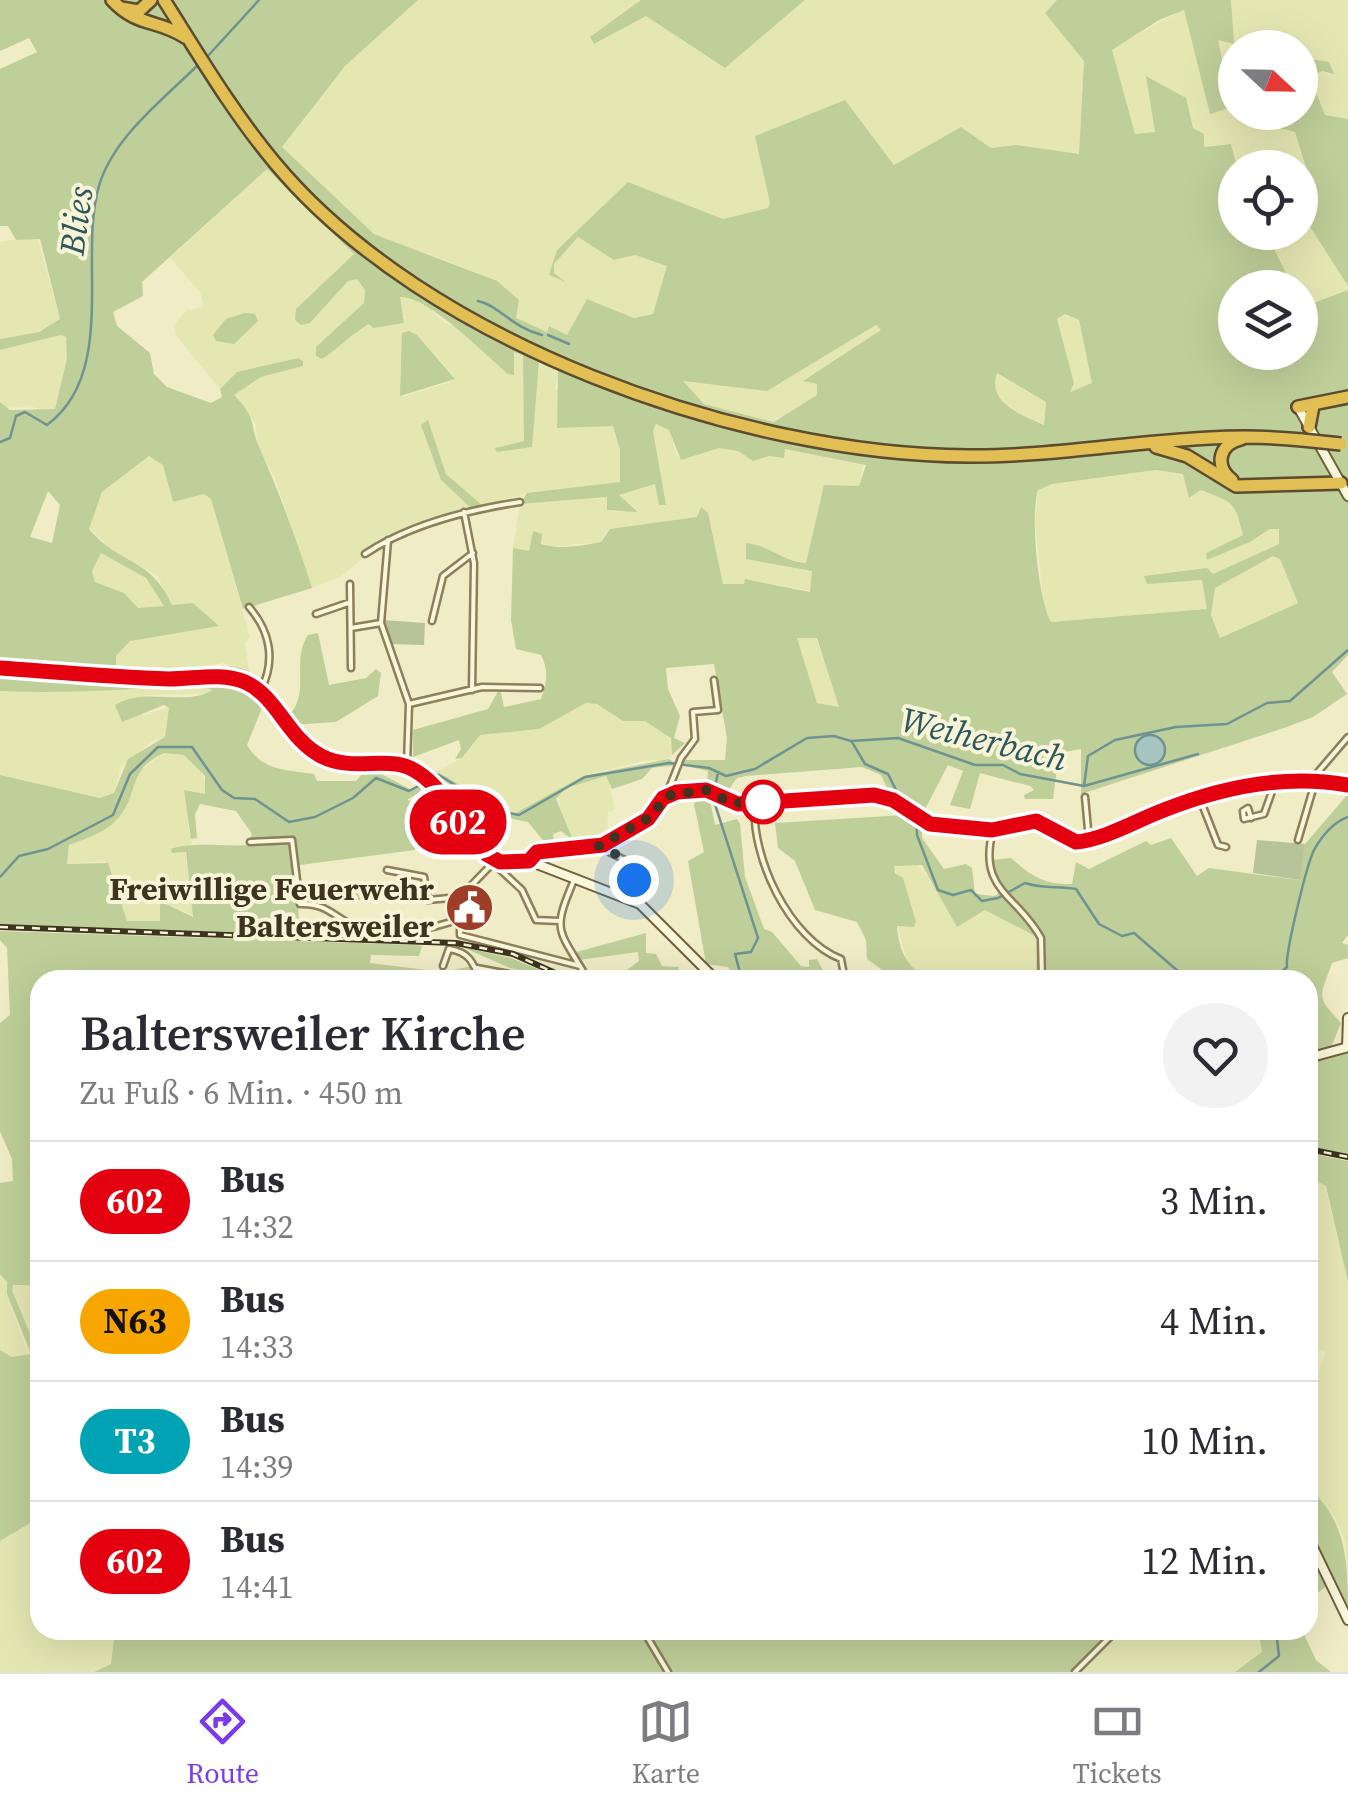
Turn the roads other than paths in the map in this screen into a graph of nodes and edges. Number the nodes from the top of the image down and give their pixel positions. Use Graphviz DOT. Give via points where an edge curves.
graph roads {
  1 [pos="151,0"];
  2 [pos="164,0"];
  3 [pos="116,4"];
  4 [pos="190,40"];
  5 [pos="1348,398"];
  6 [pos="1314,406"];
  7 [pos="1299,408"];
  8 [pos="1308,427"];
  9 [pos="1295,439"];
  10 [pos="1344,445"];
  11 [pos="1116,447"];
  12 [pos="1339,481"];
  13 [pos="1348,496"];
  14 [pos="520,502"];
  15 [pos="464,512"];
  16 [pos="388,540"];
  17 [pos="473,553"];
  18 [pos="365,554"];
  19 [pos="350,584"];
  20 [pos="348,604"];
  21 [pos="249,607"];
  22 [pos="316,614"];
  23 [pos="432,621"];
  24 [pos="381,623"];
  25 [pos="350,628"];
  26 [pos="0,668"];
  27 [pos="351,668"];
  28 [pos="714,680"];
  29 [pos="540,688"];
  30 [pos="256,689"];
  31 [pos="472,690"];
  32 [pos="410,704"];
  33 [pos="1348,737"];
  34 [pos="406,766"];
  35 [pos="1316,780"];
  36 [pos="1274,781"];
  37 [pos="1348,785"];
  38 [pos="666,796"];
  39 [pos="1085,798"];
  40 [pos="1200,800"];
  41 [pos="755,802"];
  42 [pos="1251,818"];
  43 [pos="992,830"];
  44 [pos="1089,840"];
  45 [pos="1298,840"];
  46 [pos="250,842"];
  47 [pos="599,846"];
  48 [pos="1226,847"];
  49 [pos="529,861"];
  50 [pos="494,862"];
  51 [pos="387,870"];
  52 [pos="574,880"];
  53 [pos="460,897"];
  54 [pos="640,904"];
  55 [pos="459,919"];
  56 [pos="560,922"];
  57 [pos="443,966"];
  58 [pos="580,966"];
  59 [pos="476,968"];
  60 [pos="487,970"];
  61 [pos="581,970"];
  62 [pos="706,970"];
  63 [pos="843,970"];
  64 [pos="1042,970"];
  65 [pos="1348,1021"];
  66 [pos="1348,1047"];
  67 [pos="1318,1055"];
  68 [pos="1318,1557"];
  69 [pos="1348,1620"];
  70 [pos="649,1640"];
  71 [pos="1107,1640"];
  72 [pos="668,1672"];
  73 [pos="1075,1672"];
  1 -- 3 [label="highway" via="139,11"];
  2 -- 4 [label="highway"];
  3 -- 4 [label="highway" via="135,20"];
  4 -- 11 [label="highway" via="274,163 332,220 398,273 528,346 720,420 846,447 973,456"];
  5 -- 6 [label="highway"];
  5 -- 7 [label="highway"];
  6 -- 7 [label="highway"];
  6 -- 8 [label="highway"];
  7 -- 8 [label="main road"];
  8 -- 12 [label="main road"];
  9 -- 10 [label="highway, bridge"];
  9 -- 11 [label="highway"];
  9 -- 12 [label="highway" via="1232,441 1220,458 1222,470 1245,483"];
  11 -- 12 [label="highway" via="1176,452 1236,486"];
  12 -- 13 [label="main road"];
  14 -- 15 [label="street"];
  15 -- 16 [label="street"];
  15 -- 17 [label="street"];
  16 -- 18 [label="street"];
  16 -- 24 [label="street"];
  17 -- 23 [label="street" via="442,576"];
  17 -- 31 [label="street"];
  19 -- 20 [label="street"];
  20 -- 22 [label="street"];
  20 -- 25 [label="street"];
  21 -- 30 [label="street" via="264,626 269,648 268,673"];
  24 -- 25 [label="street"];
  24 -- 32 [label="street"];
  25 -- 27 [label="street"];
  26 -- 30 [label="main road" via="228,677"];
  28 -- 38 [label="street" via="718,710 693,712 696,738"];
  29 -- 31 [label="street"];
  30 -- 34 [label="main road" via="294,736 320,755 354,765"];
  31 -- 32 [label="street"];
  32 -- 34 [label="street"];
  33 -- 35 [label="street"];
  34 -- 50 [label="main road" via="427,780"];
  35 -- 36 [label="street"];
  35 -- 37 [label="street"];
  35 -- 45 [label="street"];
  36 -- 40 [label="street"];
  36 -- 42 [label="street" via="1265,813"];
  38 -- 41 [label="street" via="714,793 732,803"];
  38 -- 47 [label="street" via="652,816"];
  39 -- 44 [label="street"];
  40 -- 44 [label="street"];
  40 -- 48 [label="street" via="1218,845"];
  41 -- 43 [label="street" via="880,796 920,821"];
  41 -- 63 [label="street" via="754,830 773,883 814,946 842,961"];
  43 -- 44 [label="street" via="1036,821 1064,840"];
  43 -- 64 [label="street" via="988,865 1002,895 1041,938"];
  46 -- 55 [label="street" via="292,840 300,904 323,904 358,928 427,928"];
  47 -- 49 [label="street" via="537,852"];
  47 -- 54 [label="street" via="633,864"];
  49 -- 50 [label="main road"];
  49 -- 52 [label="main road"];
  50 -- 53 [label="street"];
  50 -- 56 [label="street" via="522,890 536,920"];
  51 -- 53 [label="street" via="424,876 428,900"];
  52 -- 54 [label="main road"];
  52 -- 56 [label="street"];
  53 -- 55 [label="street"];
  54 -- 62 [label="main road"];
  55 -- 58 [label="street" via="460,936"];
  56 -- 58 [label="street" via="564,944"];
  57 -- 59 [label="street" via="451,949 467,954"];
  58 -- 61 [label="street"];
  59 -- 60 [label="street"];
  65 -- 66 [label="main road"];
  66 -- 67 [label="main road"];
  68 -- 69 [label="main road"];
  70 -- 72 [label="street"];
  71 -- 73 [label="street"];
}
